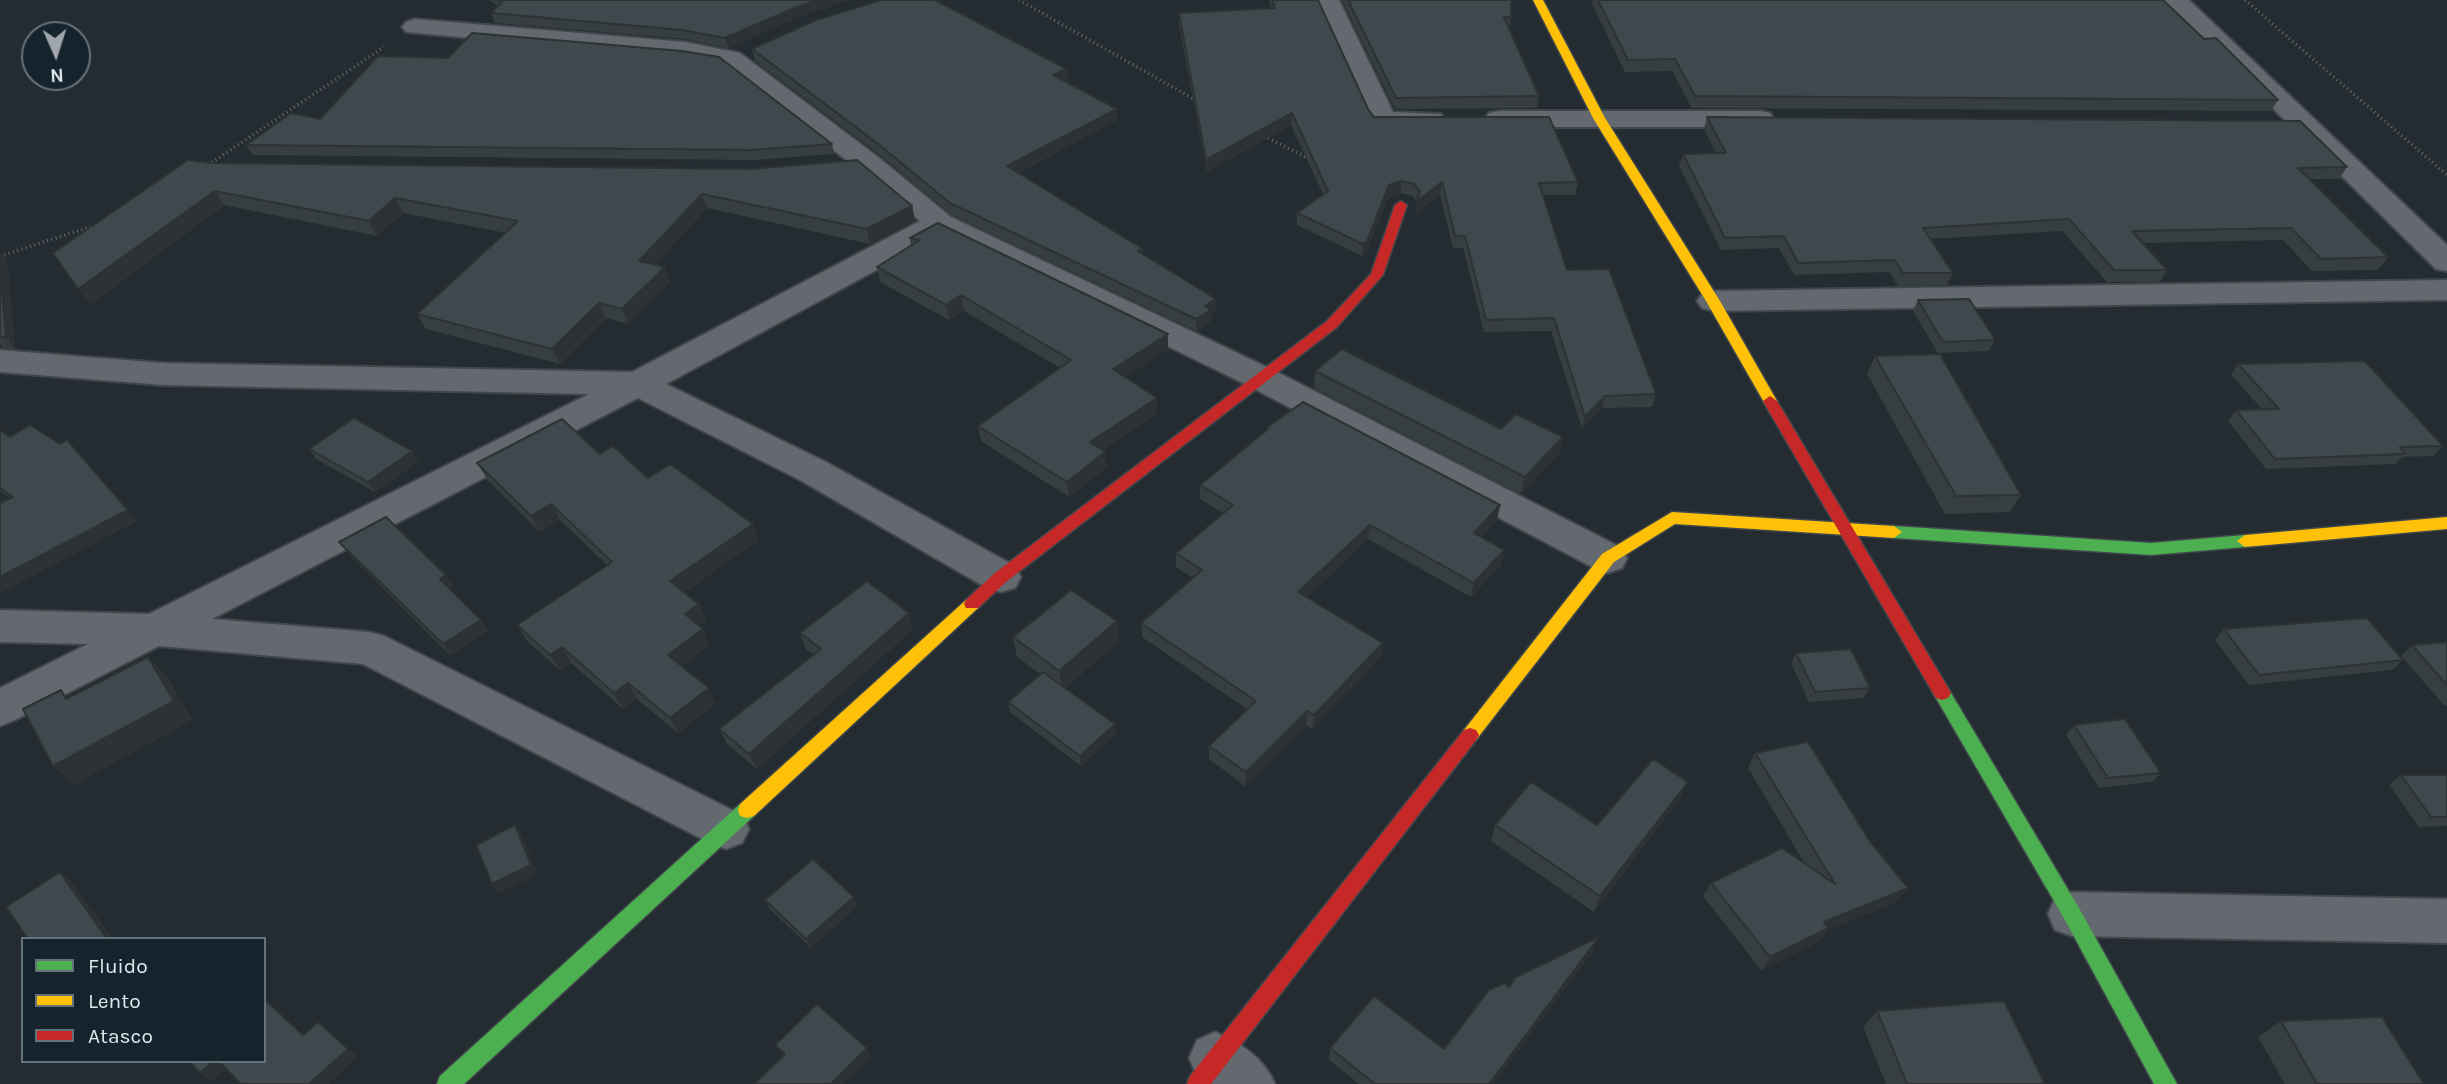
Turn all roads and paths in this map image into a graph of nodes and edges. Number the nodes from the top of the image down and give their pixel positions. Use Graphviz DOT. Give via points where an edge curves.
graph roads {
  1 [pos="1018,0"];
  2 [pos="1327,0"];
  3 [pos="1538,0"];
  4 [pos="2175,0"];
  5 [pos="2245,0"];
  6 [pos="415,27"];
  7 [pos="1199,102"];
  8 [pos="1599,118"];
  9 [pos="1792,119"];
  10 [pos="2260,121"];
  11 [pos="2301,122"];
  12 [pos="1259,133"];
  13 [pos="868,163"];
  14 [pos="1318,163"];
  15 [pos="208,166"];
  16 [pos="832,167"];
  17 [pos="2447,174"];
  18 [pos="1401,205"];
  19 [pos="106,222"];
  20 [pos="940,223"];
  21 [pos="0,256"];
  22 [pos="2447,262"];
  23 [pos="2447,290"];
  24 [pos="1713,301"];
  25 [pos="0,362"];
  26 [pos="1261,378"];
  27 [pos="638,384"];
  28 [pos="2447,523"];
  29 [pos="1844,530"];
  30 [pos="1608,558"];
  31 [pos="1001,577"];
  32 [pos="0,626"];
  33 [pos="157,629"];
  34 [pos="0,708"];
  35 [pos="726,829"];
  36 [pos="2071,914"];
  37 [pos="2447,921"];
  38 [pos="1221,1075"];
  39 [pos="448,1084"];
  40 [pos="2166,1084"];
  1 -- 7 [label="path"];
  2 -- 8 [label="street" via="1383,120"];
  3 -- 8 [label="street"];
  4 -- 11 [label="street"];
  5 -- 17 [label="path"];
  6 -- 13 [label="street" via="742,54"];
  6 -- 15 [label="path"];
  8 -- 9 [label="street"];
  8 -- 24 [label="street"];
  10 -- 11 [label="street"];
  11 -- 22 [label="street"];
  12 -- 14 [label="path"];
  13 -- 16 [label="street"];
  13 -- 20 [label="street"];
  18 -- 26 [label="street" via="1377,275 1332,324"];
  19 -- 21 [label="path"];
  20 -- 26 [label="street"];
  20 -- 27 [label="street"];
  23 -- 24 [label="street"];
  24 -- 29 [label="street"];
  25 -- 27 [label="street" via="163,374"];
  26 -- 30 [label="street"];
  26 -- 31 [label="street"];
  27 -- 31 [label="street" via="813,471"];
  27 -- 33 [label="street"];
  28 -- 29 [label="street" via="2151,549"];
  29 -- 30 [label="street" via="1672,518"];
  29 -- 36 [label="street"];
  30 -- 38 [label="street"];
  31 -- 35 [label="street"];
  32 -- 33 [label="street"];
  33 -- 34 [label="street"];
  33 -- 35 [label="street" via="369,648"];
  35 -- 39 [label="street"];
  36 -- 37 [label="street"];
  36 -- 40 [label="street"];
}
